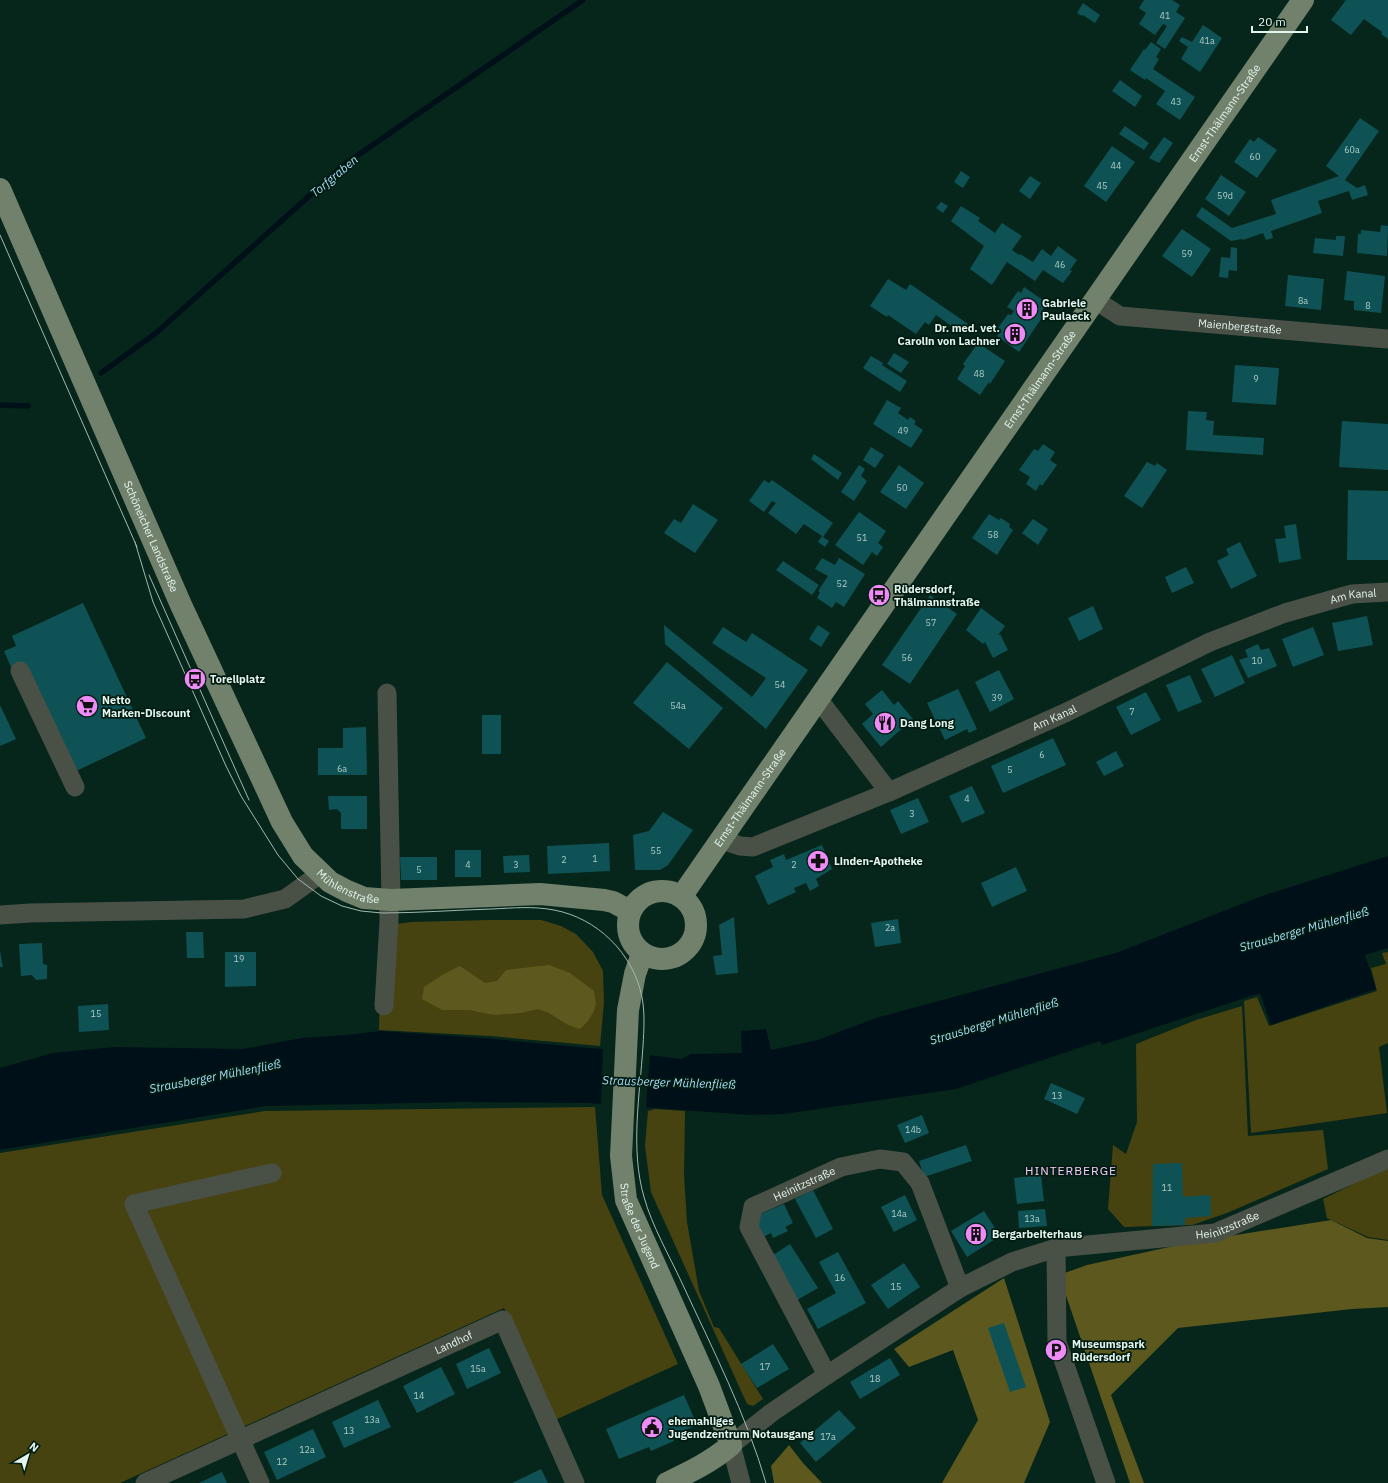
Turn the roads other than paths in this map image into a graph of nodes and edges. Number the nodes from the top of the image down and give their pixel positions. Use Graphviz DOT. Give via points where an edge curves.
graph roads {
  1 [pos="1303,0"];
  2 [pos="2,199"];
  3 [pos="1095,300"];
  4 [pos="1388,339"];
  5 [pos="1388,592"];
  6 [pos="20,671"];
  7 [pos="387,693"];
  8 [pos="819,700"];
  9 [pos="75,787"];
  10 [pos="889,792"];
  11 [pos="722,840"];
  12 [pos="320,874"];
  13 [pos="681,897"];
  14 [pos="390,900"];
  15 [pos="630,911"];
  16 [pos="0,915"];
  17 [pos="642,954"];
  18 [pos="384,1006"];
  19 [pos="1388,1159"];
  20 [pos="272,1173"];
  21 [pos="1056,1248"];
  22 [pos="960,1288"];
  23 [pos="826,1374"];
  24 [pos="241,1439"];
  25 [pos="731,1445"];
  26 [pos="145,1483"];
  27 [pos="260,1483"];
  28 [pos="575,1483"];
  29 [pos="667,1483"];
  30 [pos="741,1483"];
  31 [pos="1106,1483"];
  1 -- 3 [label="main road, Ernst-Thälmann-Straße"];
  2 -- 12 [label="main road, Schöneicher Landstraße" via="182,605 282,822 303,856"];
  3 -- 4 [label="street, Maienbergstraße" via="1120,316"];
  3 -- 8 [label="main road, Ernst-Thälmann-Straße"];
  5 -- 10 [label="street, Am Kanal" via="1352,594 1285,613 1210,642 1067,712"];
  6 -- 9 [label="street"];
  7 -- 14 [label="street"];
  8 -- 10 [label="street"];
  8 -- 11 [label="main road, Ernst-Thälmann-Straße"];
  10 -- 11 [label="street, Am Kanal" via="753,847"];
  11 -- 13 [label="main road, Ernst-Thälmann-Straße"];
  12 -- 14 [label="main road, Mühlenstraße" via="330,882 364,898"];
  12 -- 16 [label="street, Mühlenstraße" via="286,899 244,909"];
  13 -- 15 [label="main road" via="668,892 653,892 644,896"];
  13 -- 17 [label="main road" via="695,914 696,935 691,945 674,958 663,960"];
  14 -- 15 [label="main road, Mühlenstraße" via="540,894 604,900"];
  14 -- 18 [label="street"];
  15 -- 17 [label="main road" via="629,934"];
  17 -- 25 [label="main road, Straße der Jugend" via="628,1010 620,1156 626,1200 709,1386"];
  19 -- 21 [label="street, Heinitzstraße" via="1215,1232"];
  20 -- 24 [label="street" via="134,1204"];
  21 -- 22 [label="street, Heinitzstraße" via="1012,1262"];
  21 -- 31 [label="street" via="1057,1342"];
  22 -- 23 [label="street, Heinitzstraße"];
  22 -- 23 [label="street, Heinitzstraße" via="920,1183 903,1162 880,1159 841,1167 753,1208 749,1227"];
  23 -- 25 [label="street, Heinitzstraße"];
  24 -- 26 [label="street, Landhof"];
  24 -- 27 [label="street"];
  24 -- 28 [label="street, Landhof" via="503,1320"];
  25 -- 29 [label="main road" via="699,1468"];
  25 -- 30 [label="street, Straße der Jugend"];
}
